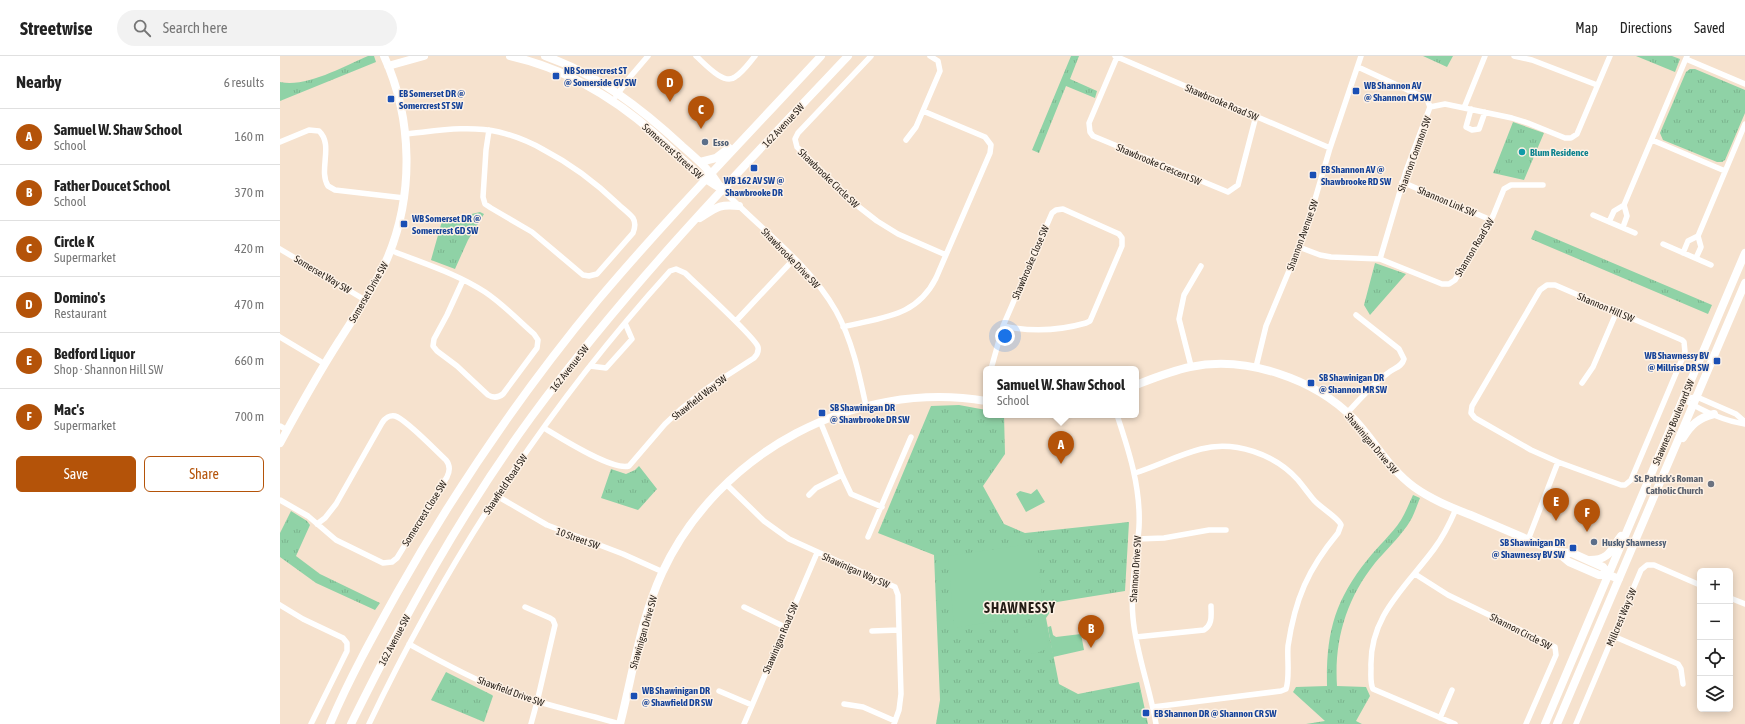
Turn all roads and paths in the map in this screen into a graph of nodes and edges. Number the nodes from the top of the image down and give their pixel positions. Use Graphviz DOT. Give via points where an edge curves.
graph roads {
  1 [pos="385,56"];
  2 [pos="424,56"];
  3 [pos="510,56"];
  4 [pos="548,56"];
  5 [pos="648,56"];
  6 [pos="696,56"];
  7 [pos="755,56"];
  8 [pos="821,56"];
  9 [pos="848,56"];
  10 [pos="871,56"];
  11 [pos="930,56"];
  12 [pos="1361,56"];
  13 [pos="1485,56"];
  14 [pos="1514,56"];
  15 [pos="1610,56"];
  16 [pos="1115,57"];
  17 [pos="1686,58"];
  18 [pos="388,66"];
  19 [pos="546,66"];
  20 [pos="1358,67"];
  21 [pos="1745,84"];
  22 [pos="1597,85"];
  23 [pos="618,94"];
  24 [pos="613,102"];
  25 [pos="1430,107"];
  26 [pos="1464,108"];
  27 [pos="1471,109"];
  28 [pos="924,111"];
  29 [pos="1485,112"];
  30 [pos="1256,116"];
  31 [pos="1744,129"];
  32 [pos="490,130"];
  33 [pos="405,134"];
  34 [pos="746,136"];
  35 [pos="906,140"];
  36 [pos="1652,140"];
  37 [pos="280,142"];
  38 [pos="1330,148"];
  39 [pos="700,162"];
  40 [pos="1725,171"];
  41 [pos="711,173"];
  42 [pos="705,180"];
  43 [pos="1402,182"];
  44 [pos="1543,185"];
  45 [pos="722,189"];
  46 [pos="404,198"];
  47 [pos="1624,205"];
  48 [pos="739,206"];
  49 [pos="1593,215"];
  50 [pos="1491,220"];
  51 [pos="1609,222"];
  52 [pos="688,227"];
  53 [pos="1623,227"];
  54 [pos="1635,232"];
  55 [pos="1698,236"];
  56 [pos="1663,244"];
  57 [pos="1299,247"];
  58 [pos="280,249"];
  59 [pos="390,250"];
  60 [pos="1683,253"];
  61 [pos="1745,253"];
  62 [pos="946,255"];
  63 [pos="1696,258"];
  64 [pos="794,259"];
  65 [pos="1380,259"];
  66 [pos="1711,265"];
  67 [pos="1201,266"];
  68 [pos="676,269"];
  69 [pos="463,280"];
  70 [pos="1745,283"];
  71 [pos="365,300"];
  72 [pos="1617,311"];
  73 [pos="1356,315"];
  74 [pos="736,321"];
  75 [pos="625,323"];
  76 [pos="1003,326"];
  77 [pos="843,327"];
  78 [pos="280,337"];
  79 [pos="325,364"];
  80 [pos="590,366"];
  81 [pos="992,366"];
  82 [pos="1191,366"];
  83 [pos="1256,367"];
  84 [pos="1582,383"];
  85 [pos="1139,384"];
  86 [pos="1697,397"];
  87 [pos="1683,398"];
  88 [pos="983,399"];
  89 [pos="1693,405"];
  90 [pos="866,406"];
  91 [pos="1347,413"];
  92 [pos="1714,414"];
  93 [pos="1117,418"];
  94 [pos="820,421"];
  95 [pos="1745,423"];
  96 [pos="283,428"];
  97 [pos="544,428"];
  98 [pos="912,438"];
  99 [pos="280,443"];
  100 [pos="1669,461"];
  101 [pos="1558,462"];
  102 [pos="1135,473"];
  103 [pos="842,475"];
  104 [pos="726,484"];
  105 [pos="809,495"];
  106 [pos="497,496"];
  107 [pos="280,500"];
  108 [pos="882,507"];
  109 [pos="1456,509"];
  110 [pos="318,524"];
  111 [pos="1630,524"];
  112 [pos="1226,530"];
  113 [pos="868,537"];
  114 [pos="1137,539"];
  115 [pos="1528,540"];
  116 [pos="1557,552"];
  117 [pos="817,553"];
  118 [pos="1587,560"];
  119 [pos="663,572"];
  120 [pos="1414,574"];
  121 [pos="1609,575"];
  122 [pos="1619,579"];
  123 [pos="1697,584"];
  124 [pos="1733,599"];
  125 [pos="1745,604"];
  126 [pos="1211,606"];
  127 [pos="744,607"];
  128 [pos="281,608"];
  129 [pos="525,608"];
  130 [pos="785,627"];
  131 [pos="899,630"];
  132 [pos="872,631"];
  133 [pos="1613,636"];
  134 [pos="1136,638"];
  135 [pos="409,644"];
  136 [pos="1683,684"];
  137 [pos="1452,690"];
  138 [pos="719,691"];
  139 [pos="537,702"];
  140 [pos="844,704"];
  141 [pos="752,705"];
  142 [pos="1153,707"];
  143 [pos="1440,718"];
  144 [pos="895,722"];
  145 [pos="311,724"];
  146 [pos="330,724"];
  147 [pos="351,724"];
  148 [pos="369,724"];
  149 [pos="531,724"];
  150 [pos="620,724"];
  151 [pos="744,724"];
  152 [pos="1156,724"];
  153 [pos="1455,724"];
  154 [pos="1526,724"];
  155 [pos="1545,724"];
  156 [pos="1557,724"];
  157 [pos="1576,724"];
  1 -- 18 [label="main road, Somerset Drive SW"];
  2 -- 18 [label="main road"];
  3 -- 19 [label="main road, Somercrest Street SW"];
  4 -- 19 [label="street"];
  4 -- 23 [label="main road, Somercrest Street SW"];
  5 -- 23 [label="street"];
  6 -- 7 [label="street" via="722,78 729,80 736,77"];
  8 -- 34 [label="main road, 162 Avenue SW"];
  9 -- 45 [label="main road, 162 Avenue SW"];
  10 -- 62 [label="street, Shawbrooke Circle SW" via="798,133 795,140 797,147 868,215 898,234"];
  11 -- 28 [label="street" via="938,61 940,68"];
  12 -- 20 [label="street, Shannon Avenue SW"];
  13 -- 26 [label="street"];
  14 -- 22 [label="street" via="1532,60"];
  15 -- 22 [label="street"];
  16 -- 30 [label="street, Shawbrooke Road SW"];
  16 -- 30 [label="street, Shawbrooke Crescent SW" via="1088,127 1094,136 1116,146 1228,192 1238,185"];
  17 -- 21 [label="street"];
  17 -- 36 [label="street"];
  18 -- 33 [label="main road, Somerset Drive SW" via="398,97"];
  19 -- 24 [label="main road, Somercrest Street SW"];
  20 -- 25 [label="street, Shannon Common SW" via="1423,97"];
  20 -- 38 [label="street, Shannon Avenue SW"];
  22 -- 29 [label="street" via="1577,134 1571,138 1522,121"];
  23 -- 24 [label="street"];
  23 -- 39 [label="main road, Somercrest Street SW" via="659,125"];
  24 -- 42 [label="main road, Somercrest Street SW" via="653,132"];
  25 -- 26 [label="street" via="1445,104"];
  25 -- 43 [label="street, Shannon Common SW"];
  26 -- 27 [label="street"];
  27 -- 29 [label="street"];
  27 -- 29 [label="street" via="1466,126 1472,130 1479,129"];
  28 -- 35 [label="street"];
  28 -- 62 [label="street" via="985,137 991,145 990,153"];
  30 -- 38 [label="street, Shawbrooke Road SW"];
  31 -- 40 [label="street"];
  32 -- 32 [label="street" via="545,150 589,179 633,218 636,225 633,233 597,274 583,275 532,232 485,204 483,197 486,150"];
  32 -- 33 [label="street" via="459,129"];
  33 -- 46 [label="main road, Somerset Drive SW"];
  34 -- 39 [label="main road" via="716,158"];
  34 -- 41 [label="main road, 162 Avenue SW"];
  36 -- 40 [label="street"];
  36 -- 47 [label="street"];
  37 -- 46 [label="street" via="309,130 319,131 325,141 325,179 328,186 335,190"];
  38 -- 57 [label="street, Shannon Avenue SW" via="1313,209"];
  39 -- 41 [label="main road, Somercrest Street SW"];
  40 -- 55 [label="street"];
  41 -- 42 [label="main road, 162 Avenue SW"];
  41 -- 45 [label="main road, Somercrest Street SW"];
  42 -- 45 [label="main road, Somercrest Street SW"];
  42 -- 146 [label="main road, 162 Avenue SW" via="650,240 576,328 522,397 473,467 424,545 377,629"];
  43 -- 50 [label="street, Shannon Link SW"];
  43 -- 65 [label="street, Shannon Common SW"];
  44 -- 50 [label="street, Shannon Road SW" via="1507,186"];
  45 -- 48 [label="street, Shawbrooke Drive SW"];
  45 -- 52 [label="main road, 162 Avenue SW"];
  46 -- 59 [label="main road, Somerset Drive SW"];
  47 -- 51 [label="street" via="1614,211"];
  47 -- 53 [label="street" via="1627,216"];
  48 -- 52 [label="main road" via="722,205"];
  48 -- 64 [label="street, Shawbrooke Drive SW"];
  49 -- 51 [label="street"];
  50 -- 65 [label="street, Shannon Road SW" via="1455,280 1450,284 1442,284"];
  51 -- 53 [label="street"];
  52 -- 147 [label="main road, 162 Avenue SW" via="600,329 512,445 438,559 393,640"];
  53 -- 54 [label="street"];
  55 -- 60 [label="street" via="1688,241"];
  55 -- 63 [label="street" via="1701,247"];
  56 -- 60 [label="street"];
  57 -- 65 [label="street, Shannon Road SW" via="1331,257"];
  57 -- 83 [label="street, Shannon Avenue SW" via="1266,326"];
  58 -- 71 [label="street, Somerset Way SW"];
  59 -- 69 [label="street"];
  59 -- 71 [label="main road, Somerset Drive SW"];
  60 -- 63 [label="street"];
  61 -- 87 [label="main road, Shawnessy Boulevard SW"];
  62 -- 77 [label="street" via="933,284 905,311"];
  63 -- 66 [label="street"];
  64 -- 74 [label="street"];
  64 -- 77 [label="street, Shawbrooke Drive SW" via="823,290"];
  67 -- 82 [label="street" via="1184,295 1179,319"];
  68 -- 74 [label="street, Shawfield Way SW" via="685,273"];
  68 -- 75 [label="street, Shawfield Road SW" via="670,271"];
  69 -- 69 [label="street" via="499,302 538,340 537,348 499,397 488,395 433,346"];
  70 -- 86 [label="main road, Shawnessy Boulevard SW"];
  71 -- 79 [label="main road, Somerset Drive SW"];
  72 -- 84 [label="street" via="1593,367"];
  72 -- 101 [label="street, Shannon Hill SW" via="1682,340 1686,345 1685,352 1628,483 1621,485"];
  72 -- 101 [label="street, Shannon Hill SW" via="1555,286 1544,286 1472,406 1471,413 1475,418"];
  73 -- 91 [label="street" via="1399,349 1404,359 1400,366 1377,382"];
  74 -- 97 [label="street, Shawfield Way SW" via="757,345 756,356 706,389 680,410 629,466 622,467 587,454"];
  75 -- 80 [label="street, Shawfield Road SW"];
  75 -- 80 [label="street" via="632,339 606,368"];
  76 -- 76 [label="street, Shawbrooke Close SW" via="1052,213 1064,209 1119,234 1122,246 1090,320 1071,327 1050,330"];
  76 -- 81 [label="street, Shawbrooke Close SW"];
  77 -- 90 [label="street, Shawbrooke Drive SW"];
  78 -- 79 [label="street"];
  79 -- 96 [label="main road, Somerset Drive SW"];
  80 -- 97 [label="street, Shawfield Road SW"];
  82 -- 83 [label="main road, Shawinigan Drive SW" via="1221,364"];
  82 -- 85 [label="main road, Shawinigan Drive SW"];
  83 -- 91 [label="main road, Shawinigan Drive SW" via="1302,383 1324,395"];
  86 -- 87 [label="street"];
  86 -- 89 [label="main road, Shawnessy Boulevard SW"];
  86 -- 95 [label="street" via="1736,414"];
  87 -- 89 [label="street"];
  87 -- 111 [label="main road, Shawnessy Boulevard SW"];
  88 -- 90 [label="main road, Shawinigan Drive SW" via="921,397"];
  89 -- 92 [label="street"];
  89 -- 100 [label="main road, Shawnessy Boulevard SW"];
  90 -- 94 [label="main road, Shawinigan Drive SW"];
  91 -- 109 [label="main road, Shawinigan Drive SW" via="1405,480 1427,496"];
  92 -- 95 [label="street" via="1734,422"];
  92 -- 100 [label="main road" via="1695,421"];
  93 -- 102 [label="street, Shannon Drive SW"];
  94 -- 103 [label="street"];
  94 -- 104 [label="main road, Shawinigan Drive SW" via="774,446"];
  96 -- 99 [label="main road, Somerset Drive SW"];
  97 -- 106 [label="street, Shawfield Road SW"];
  98 -- 108 [label="street"];
  100 -- 122 [label="main road, Shawnessy Boulevard SW"];
  101 -- 115 [label="street"];
  102 -- 114 [label="street, Shannon Drive SW" via="1139,514"];
  102 -- 142 [label="street" via="1202,449 1223,446 1242,449 1263,455 1283,466 1298,479 1316,503 1341,525 1308,576 1298,598 1289,644 1286,689"];
  103 -- 105 [label="street" via="816,488"];
  103 -- 108 [label="street" via="851,494"];
  104 -- 117 [label="street, Shawinigan Way SW" via="770,526"];
  104 -- 119 [label="main road, Shawinigan Drive SW" via="694,521"];
  106 -- 119 [label="street, 10 Street SW" via="547,525"];
  106 -- 135 [label="street, Shawfield Road SW" via="443,582"];
  107 -- 110 [label="street, Somercrest Close SW" via="303,512"];
  108 -- 113 [label="street"];
  109 -- 115 [label="main road, Shawinigan Drive SW"];
  109 -- 120 [label="street" via="1436,547"];
  110 -- 110 [label="street, Somercrest Close SW" via="331,537 344,544 383,563 392,562 397,558 447,477 449,465 404,422 395,416 388,417 382,422 336,504"];
  111 -- 118 [label="main road" via="1604,558"];
  111 -- 121 [label="main road, Shawnessy Boulevard SW"];
  112 -- 114 [label="street"];
  114 -- 134 [label="street, Shannon Drive SW" via="1132,587"];
  115 -- 116 [label="main road, Shawinigan Drive SW"];
  116 -- 118 [label="main road, Shawinigan Drive SW" via="1572,553"];
  116 -- 121 [label="main road, Shawinigan Drive SW" via="1569,562 1599,576"];
  117 -- 130 [label="street, Shawinigan Road SW"];
  117 -- 131 [label="street, Shawinigan Way SW" via="895,587 898,595"];
  118 -- 121 [label="main road, Shawinigan Drive SW" via="1603,567"];
  119 -- 150 [label="main road, Shawinigan Drive SW" via="645,616"];
  120 -- 143 [label="street" via="1393,600 1375,635 1371,664 1372,686 1378,692"];
  120 -- 154 [label="street, Shannon Circle SW" via="1448,595 1555,647 1556,655"];
  121 -- 122 [label="main road, Shawinigan Drive SW"];
  121 -- 155 [label="main road, Shawnessy Boulevard SW"];
  122 -- 156 [label="main road, Shawnessy Boulevard SW"];
  123 -- 133 [label="street, Millcrest Way SW" via="1647,565 1642,570"];
  124 -- 125 [label="street"];
  126 -- 134 [label="street" via="1210,626 1204,630"];
  127 -- 130 [label="street"];
  128 -- 145 [label="street" via="343,638 347,643 347,650"];
  129 -- 139 [label="street" via="550,618 556,625"];
  130 -- 141 [label="street, Shawinigan Road SW"];
  131 -- 132 [label="street"];
  131 -- 144 [label="street, Shawinigan Way SW" via="901,694"];
  133 -- 136 [label="street" via="1678,664"];
  133 -- 157 [label="street, Millcrest Way SW"];
  134 -- 142 [label="street, Shannon Drive SW"];
  135 -- 139 [label="street, Shawfield Drive SW" via="479,681"];
  135 -- 148 [label="street, Shawfield Road SW"];
  137 -- 143 [label="street"];
  138 -- 141 [label="street"];
  139 -- 149 [label="street"];
  139 -- 150 [label="street, Shawfield Drive SW"];
  140 -- 144 [label="street" via="863,707"];
  141 -- 151 [label="street, Shawinigan Road SW"];
  142 -- 152 [label="street, Shannon Drive SW"];
  143 -- 153 [label="street"];
}
